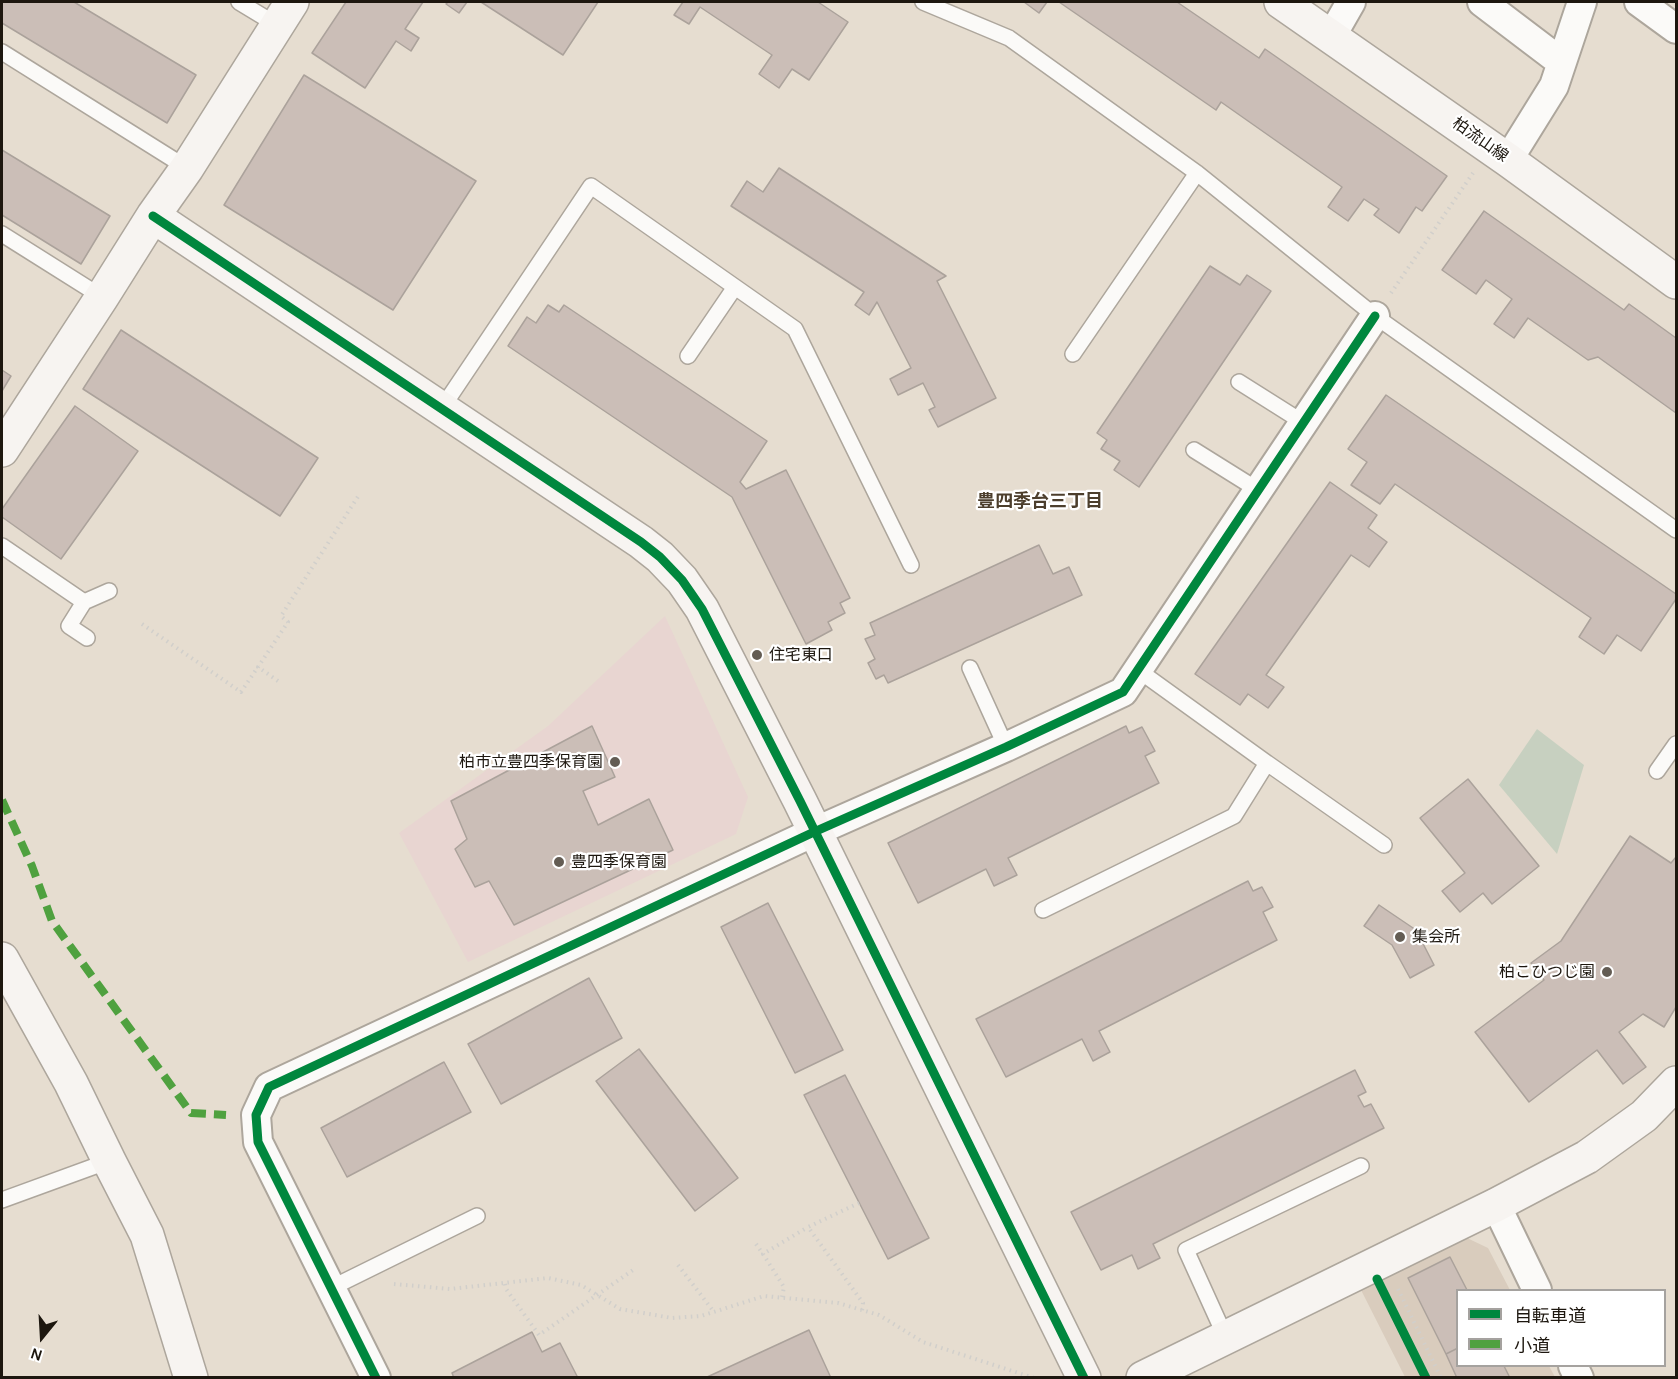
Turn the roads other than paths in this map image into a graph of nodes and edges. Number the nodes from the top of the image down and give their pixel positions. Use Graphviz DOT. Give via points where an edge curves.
graph roads {
  1 [pos="239,2"];
  2 [pos="923,2"];
  3 [pos="1281,2"];
  4 [pos="1351,2"];
  5 [pos="1482,2"];
  6 [pos="1582,2"];
  7 [pos="1639,2"];
  8 [pos="285,13"];
  9 [pos="1677,28"];
  10 [pos="1331,37"];
  11 [pos="2,52"];
  12 [pos="1561,62"];
  13 [pos="1493,163"];
  14 [pos="187,168"];
  15 [pos="1197,173"];
  16 [pos="153,216"];
  17 [pos="2,234"];
  18 [pos="1677,282"];
  19 [pos="735,286"];
  20 [pos="102,297"];
  21 [pos="1375,316"];
  22 [pos="1073,354"];
  23 [pos="688,356"];
  24 [pos="1239,382"];
  25 [pos="442,408"];
  26 [pos="1304,423"];
  27 [pos="2,450"];
  28 [pos="1194,450"];
  29 [pos="1258,490"];
  30 [pos="1677,530"];
  31 [pos="2,546"];
  32 [pos="911,565"];
  33 [pos="109,591"];
  34 [pos="84,602"];
  35 [pos="87,638"];
  36 [pos="970,668"];
  37 [pos="1138,670"];
  38 [pos="1677,744"];
  39 [pos="1006,747"];
  40 [pos="1267,763"];
  41 [pos="1657,771"];
  42 [pos="814,832"];
  43 [pos="1384,845"];
  44 [pos="1043,910"];
  45 [pos="2,959"];
  46 [pos="1677,1083"];
  47 [pos="109,1161"];
  48 [pos="1361,1166"];
  49 [pos="2,1200"];
  50 [pos="1496,1204"];
  51 [pos="477,1216"];
  52 [pos="331,1288"];
  53 [pos="1538,1289"];
  54 [pos="1225,1336"];
  55 [pos="190,1377"];
  56 [pos="376,1377"];
  57 [pos="1084,1377"];
  58 [pos="1143,1377"];
  1 -- 8 [label="lane"];
  2 -- 15 [label="lane" via="1009,38"];
  3 -- 10 [label="street, 柏流山線"];
  4 -- 10 [label="street"];
  5 -- 12 [label="street"];
  6 -- 12 [label="street"];
  7 -- 9 [label="street"];
  8 -- 14 [label="street"];
  10 -- 13 [label="street, 柏流山線"];
  11 -- 14 [label="lane"];
  12 -- 13 [label="street" via="1554,86"];
  13 -- 18 [label="street, 柏流山線"];
  14 -- 16 [label="street"];
  15 -- 21 [label="lane"];
  15 -- 22 [label="lane"];
  16 -- 20 [label="street"];
  16 -- 25 [label="street"];
  17 -- 20 [label="lane"];
  19 -- 23 [label="lane"];
  19 -- 25 [label="lane" via="591,186"];
  19 -- 32 [label="lane" via="795,329"];
  20 -- 27 [label="street"];
  21 -- 26 [label="street"];
  21 -- 30 [label="lane"];
  24 -- 26 [label="lane"];
  25 -- 42 [label="street" via="641,542 682,580 702,609"];
  26 -- 29 [label="street"];
  28 -- 29 [label="lane"];
  29 -- 37 [label="street"];
  31 -- 34 [label="lane"];
  33 -- 34 [label="lane"];
  34 -- 35 [label="lane" via="69,626"];
  36 -- 39 [label="lane"];
  37 -- 39 [label="street" via="1123,692"];
  37 -- 40 [label="lane"];
  38 -- 41 [label="lane"];
  39 -- 42 [label="street"];
  40 -- 43 [label="lane"];
  40 -- 44 [label="lane" via="1234,816"];
  42 -- 52 [label="street" via="269,1087 256,1115 258,1142"];
  42 -- 57 [label="street"];
  45 -- 47 [label="street" via="72,1083"];
  46 -- 50 [label="street" via="1644,1116 1587,1157"];
  47 -- 49 [label="lane"];
  47 -- 55 [label="street" via="147,1235"];
  48 -- 54 [label="lane" via="1186,1250"];
  50 -- 53 [label="street"];
  50 -- 54 [label="street"];
  51 -- 52 [label="lane"];
  52 -- 56 [label="street"];
  54 -- 58 [label="street"];
}
